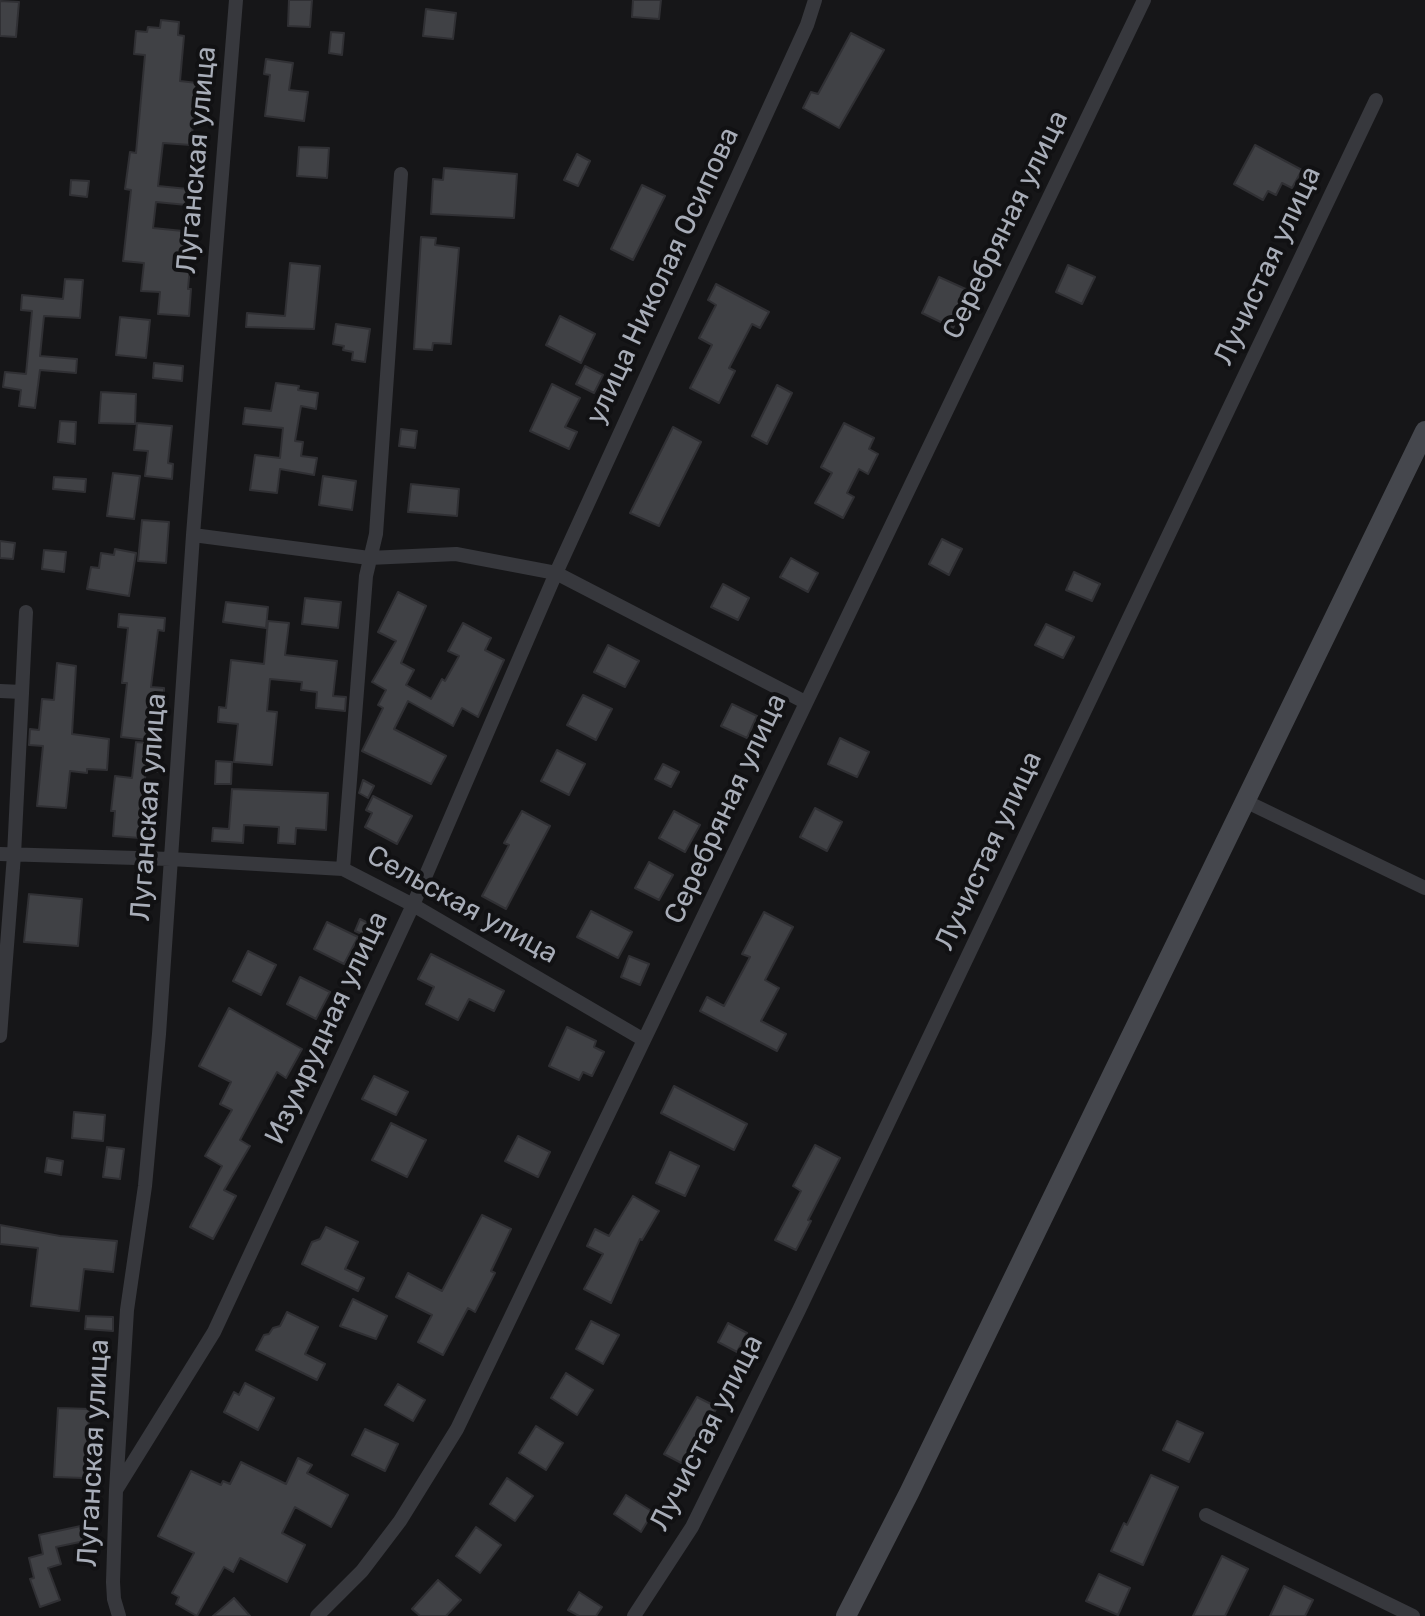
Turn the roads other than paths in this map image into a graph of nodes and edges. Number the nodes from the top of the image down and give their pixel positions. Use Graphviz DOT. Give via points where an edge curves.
graph roads {
  1 [pos="236,0"];
  2 [pos="815,0"];
  3 [pos="1144,0"];
  4 [pos="1376,100"];
  5 [pos="401,174"];
  6 [pos="1425,431"];
  7 [pos="193,535"];
  8 [pos="369,558"];
  9 [pos="556,573"];
  10 [pos="26,612"];
  11 [pos="0,691"];
  12 [pos="22,692"];
  13 [pos="805,702"];
  14 [pos="1245,801"];
  15 [pos="7,855"];
  16 [pos="171,859"];
  17 [pos="343,869"];
  18 [pos="1425,888"];
  19 [pos="413,905"];
  20 [pos="0,1036"];
  21 [pos="644,1040"];
  22 [pos="116,1490"];
  23 [pos="1206,1515"];
  24 [pos="119,1616"];
  25 [pos="317,1616"];
  26 [pos="634,1616"];
  27 [pos="846,1616"];
  28 [pos="1413,1616"];
  1 -- 7 [label="street, Луганская улица"];
  2 -- 9 [label="street, улица Николая Осипова"];
  3 -- 13 [label="street, Серебряная улица"];
  4 -- 26 [label="street, Лучистая улица" via="793,1323 692,1527"];
  5 -- 8 [label="street" via="376,534"];
  6 -- 14 [label="main road"];
  7 -- 8 [label="street"];
  7 -- 16 [label="street, Луганская улица"];
  8 -- 9 [label="street" via="456,554"];
  8 -- 17 [label="street"];
  9 -- 13 [label="street"];
  9 -- 19 [label="street, Изумрудная улица"];
  10 -- 12 [label="street"];
  11 -- 12 [label="street"];
  12 -- 15 [label="street"];
  13 -- 21 [label="street, Серебряная улица"];
  14 -- 18 [label="street"];
  14 -- 27 [label="main road"];
  15 -- 16 [label="street, Сельская улица"];
  15 -- 20 [label="street"];
  16 -- 17 [label="street, Сельская улица"];
  16 -- 22 [label="street, Луганская улица" via="145,1186 127,1310"];
  17 -- 19 [label="street, Сельская улица"];
  19 -- 21 [label="street, Сельская улица"];
  19 -- 22 [label="street, Изумрудная улица" via="214,1332"];
  21 -- 25 [label="street, Серебряная улица" via="457,1429 400,1521 362,1571"];
  22 -- 24 [label="street, Луганская улица" via="113,1591"];
  23 -- 28 [label="street"];
}
